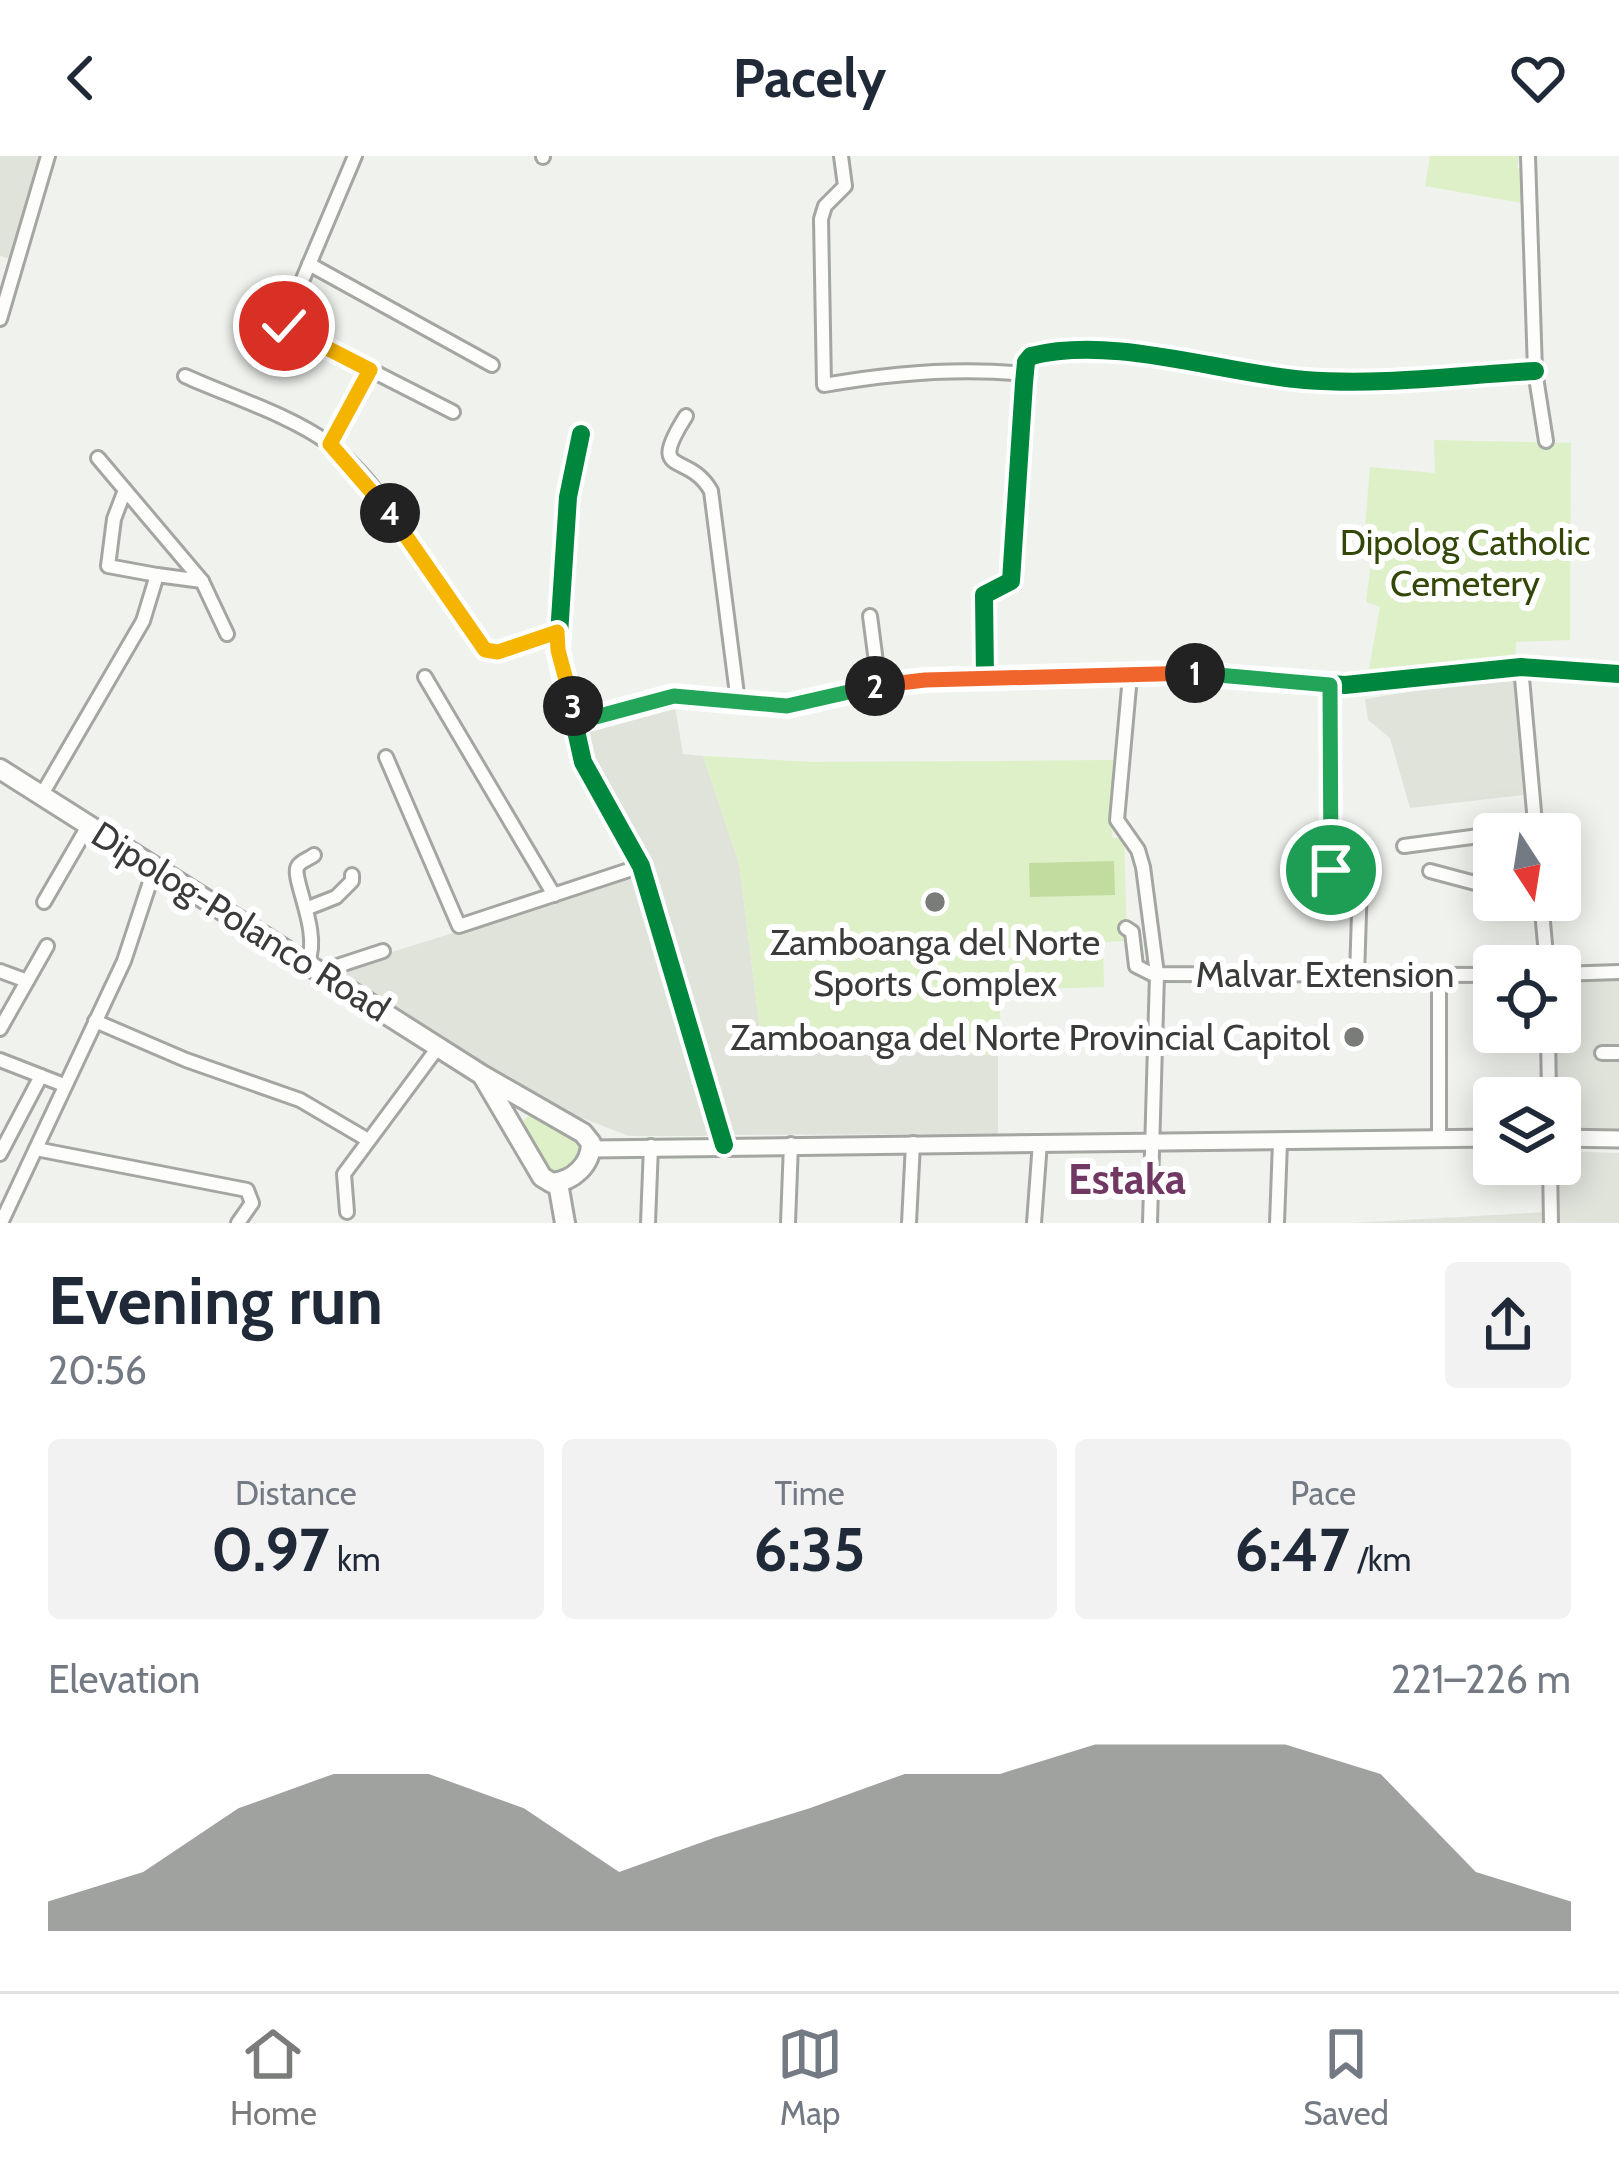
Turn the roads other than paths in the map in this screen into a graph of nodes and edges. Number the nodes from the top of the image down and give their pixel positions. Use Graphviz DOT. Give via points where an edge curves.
graph roads {
  1 [pos="48,156"];
  2 [pos="355,156"];
  3 [pos="841,156"];
  4 [pos="1528,156"];
  5 [pos="309,265"];
  6 [pos="0,320"];
  7 [pos="284,326"];
  8 [pos="272,352"];
  9 [pos="492,364"];
  10 [pos="370,370"];
  11 [pos="1535,371"];
  12 [pos="1025,374"];
  13 [pos="185,376"];
  14 [pos="453,412"];
  15 [pos="686,416"];
  16 [pos="581,434"];
  17 [pos="1546,441"];
  18 [pos="330,444"];
  19 [pos="98,458"];
  20 [pos="125,490"];
  21 [pos="157,575"];
  22 [pos="202,581"];
  23 [pos="870,616"];
  24 [pos="557,632"];
  25 [pos="227,634"];
  26 [pos="1521,668"];
  27 [pos="1619,674"];
  28 [pos="425,676"];
  29 [pos="1130,676"];
  30 [pos="985,678"];
  31 [pos="879,685"];
  32 [pos="1330,685"];
  33 [pos="738,702"];
  34 [pos="577,722"];
  35 [pos="386,758"];
  36 [pos="0,770"];
  37 [pos="41,796"];
  38 [pos="1534,813"];
  39 [pos="88,826"];
  40 [pos="1473,837"];
  41 [pos="1404,846"];
  42 [pos="314,855"];
  43 [pos="641,866"];
  44 [pos="154,867"];
  45 [pos="1430,872"];
  46 [pos="352,875"];
  47 [pos="1473,883"];
  48 [pos="554,895"];
  49 [pos="44,902"];
  50 [pos="308,908"];
  51 [pos="1126,928"];
  52 [pos="47,946"];
  53 [pos="383,951"];
  54 [pos="315,966"];
  55 [pos="0,971"];
  56 [pos="1619,973"];
  57 [pos="1157,974"];
  58 [pos="1581,974"];
  59 [pos="1439,975"];
  60 [pos="1473,975"];
  61 [pos="1357,976"];
  62 [pos="27,981"];
  63 [pos="95,1022"];
  64 [pos="0,1029"];
  65 [pos="439,1046"];
  66 [pos="1602,1053"];
  67 [pos="1619,1053"];
  68 [pos="0,1060"];
  69 [pos="482,1075"];
  70 [pos="40,1076"];
  71 [pos="64,1085"];
  72 [pos="533,1105"];
  73 [pos="513,1124"];
  74 [pos="1439,1138"];
  75 [pos="1473,1138"];
  76 [pos="1581,1138"];
  77 [pos="1619,1139"];
  78 [pos="368,1140"];
  79 [pos="1151,1141"];
  80 [pos="1040,1142"];
  81 [pos="1280,1142"];
  82 [pos="913,1143"];
  83 [pos="791,1144"];
  84 [pos="724,1145"];
  85 [pos="651,1146"];
  86 [pos="36,1149"];
  87 [pos="591,1149"];
  88 [pos="0,1154"];
  89 [pos="558,1183"];
  90 [pos="1550,1185"];
  91 [pos="347,1212"];
  92 [pos="2,1223"];
  93 [pos="238,1223"];
  94 [pos="565,1223"];
  95 [pos="649,1223"];
  96 [pos="788,1223"];
  97 [pos="909,1223"];
  98 [pos="1034,1223"];
  99 [pos="1150,1223"];
  100 [pos="1276,1223"];
  101 [pos="1551,1223"];
  1 -- 6 [label="street"];
  2 -- 5 [label="street"];
  3 -- 12 [label="street" via="845,186 821,219 824,385 921,371"];
  4 -- 11 [label="street"];
  5 -- 7 [label="street"];
  5 -- 9 [label="street"];
  7 -- 8 [label="street"];
  7 -- 10 [label="street"];
  10 -- 14 [label="street"];
  10 -- 18 [label="street"];
  11 -- 12 [label="street" via="1345,382 1061,350 1031,356"];
  11 -- 17 [label="street"];
  12 -- 30 [label="street" via="1011,581 984,596"];
  13 -- 18 [label="street"];
  15 -- 33 [label="street" via="668,452 711,491"];
  16 -- 24 [label="street"];
  18 -- 24 [label="street" via="398,523 485,650"];
  19 -- 20 [label="street"];
  20 -- 21 [label="street" via="108,566"];
  20 -- 22 [label="street"];
  21 -- 22 [label="street"];
  21 -- 37 [label="street" via="143,621"];
  22 -- 25 [label="street"];
  23 -- 31 [label="street"];
  24 -- 34 [label="street"];
  26 -- 27 [label="street"];
  26 -- 32 [label="street"];
  26 -- 38 [label="street"];
  28 -- 48 [label="street"];
  29 -- 30 [label="street"];
  29 -- 32 [label="street"];
  29 -- 57 [label="street" via="1118,820 1144,867"];
  30 -- 31 [label="street"];
  31 -- 33 [label="street" via="787,706"];
  32 -- 61 [label="street" via="1331,870 1360,882"];
  33 -- 34 [label="street" via="674,696"];
  34 -- 43 [label="street" via="589,777"];
  35 -- 48 [label="street" via="459,926"];
  36 -- 37 [label="highway, Dipolog-Polanco Road"];
  37 -- 39 [label="highway, Dipolog-Polanco Road"];
  39 -- 44 [label="highway, Dipolog-Polanco Road"];
  39 -- 49 [label="street"];
  40 -- 41 [label="street"];
  42 -- 50 [label="street" via="295,874"];
  43 -- 48 [label="street"];
  43 -- 84 [label="street"];
  44 -- 54 [label="highway, Dipolog-Polanco Road"];
  44 -- 63 [label="street"];
  45 -- 47 [label="street"];
  46 -- 50 [label="street" via="335,897"];
  50 -- 54 [label="street"];
  51 -- 57 [label="street" via="1136,966"];
  52 -- 62 [label="street"];
  53 -- 54 [label="street"];
  54 -- 65 [label="highway, Dipolog-Polanco Road"];
  55 -- 62 [label="street"];
  56 -- 58 [label="street"];
  57 -- 61 [label="street, Malvar Extension"];
  57 -- 79 [label="street"];
  59 -- 60 [label="street, Malvar Extension"];
  59 -- 61 [label="street, Malvar Extension"];
  59 -- 74 [label="street"];
  62 -- 64 [label="street"];
  63 -- 71 [label="street"];
  63 -- 78 [label="street" via="300,1100"];
  65 -- 69 [label="highway, Dipolog-Polanco Road"];
  65 -- 78 [label="street"];
  66 -- 67 [label="street"];
  68 -- 70 [label="street"];
  69 -- 72 [label="highway, Dipolog-Polanco Road"];
  69 -- 73 [label="highway"];
  70 -- 71 [label="street"];
  70 -- 88 [label="street"];
  71 -- 86 [label="street"];
  72 -- 73 [label="highway" via="521,1108"];
  72 -- 87 [label="highway, Dipolog-Polanco Road" via="583,1133"];
  73 -- 89 [label="highway" via="542,1177"];
  74 -- 75 [label="main road"];
  74 -- 81 [label="main road"];
  76 -- 77 [label="main road"];
  78 -- 91 [label="street" via="344,1174"];
  79 -- 80 [label="main road"];
  79 -- 81 [label="main road"];
  79 -- 99 [label="street"];
  80 -- 82 [label="main road"];
  80 -- 98 [label="street"];
  81 -- 100 [label="street"];
  82 -- 83 [label="main road"];
  82 -- 97 [label="street"];
  83 -- 84 [label="main road"];
  83 -- 96 [label="street"];
  84 -- 85 [label="main road"];
  85 -- 87 [label="main road"];
  85 -- 95 [label="street"];
  86 -- 92 [label="street"];
  86 -- 93 [label="street" via="247,1190 252,1203"];
  87 -- 89 [label="highway"];
  89 -- 94 [label="highway"];
  90 -- 101 [label="street"];
}
